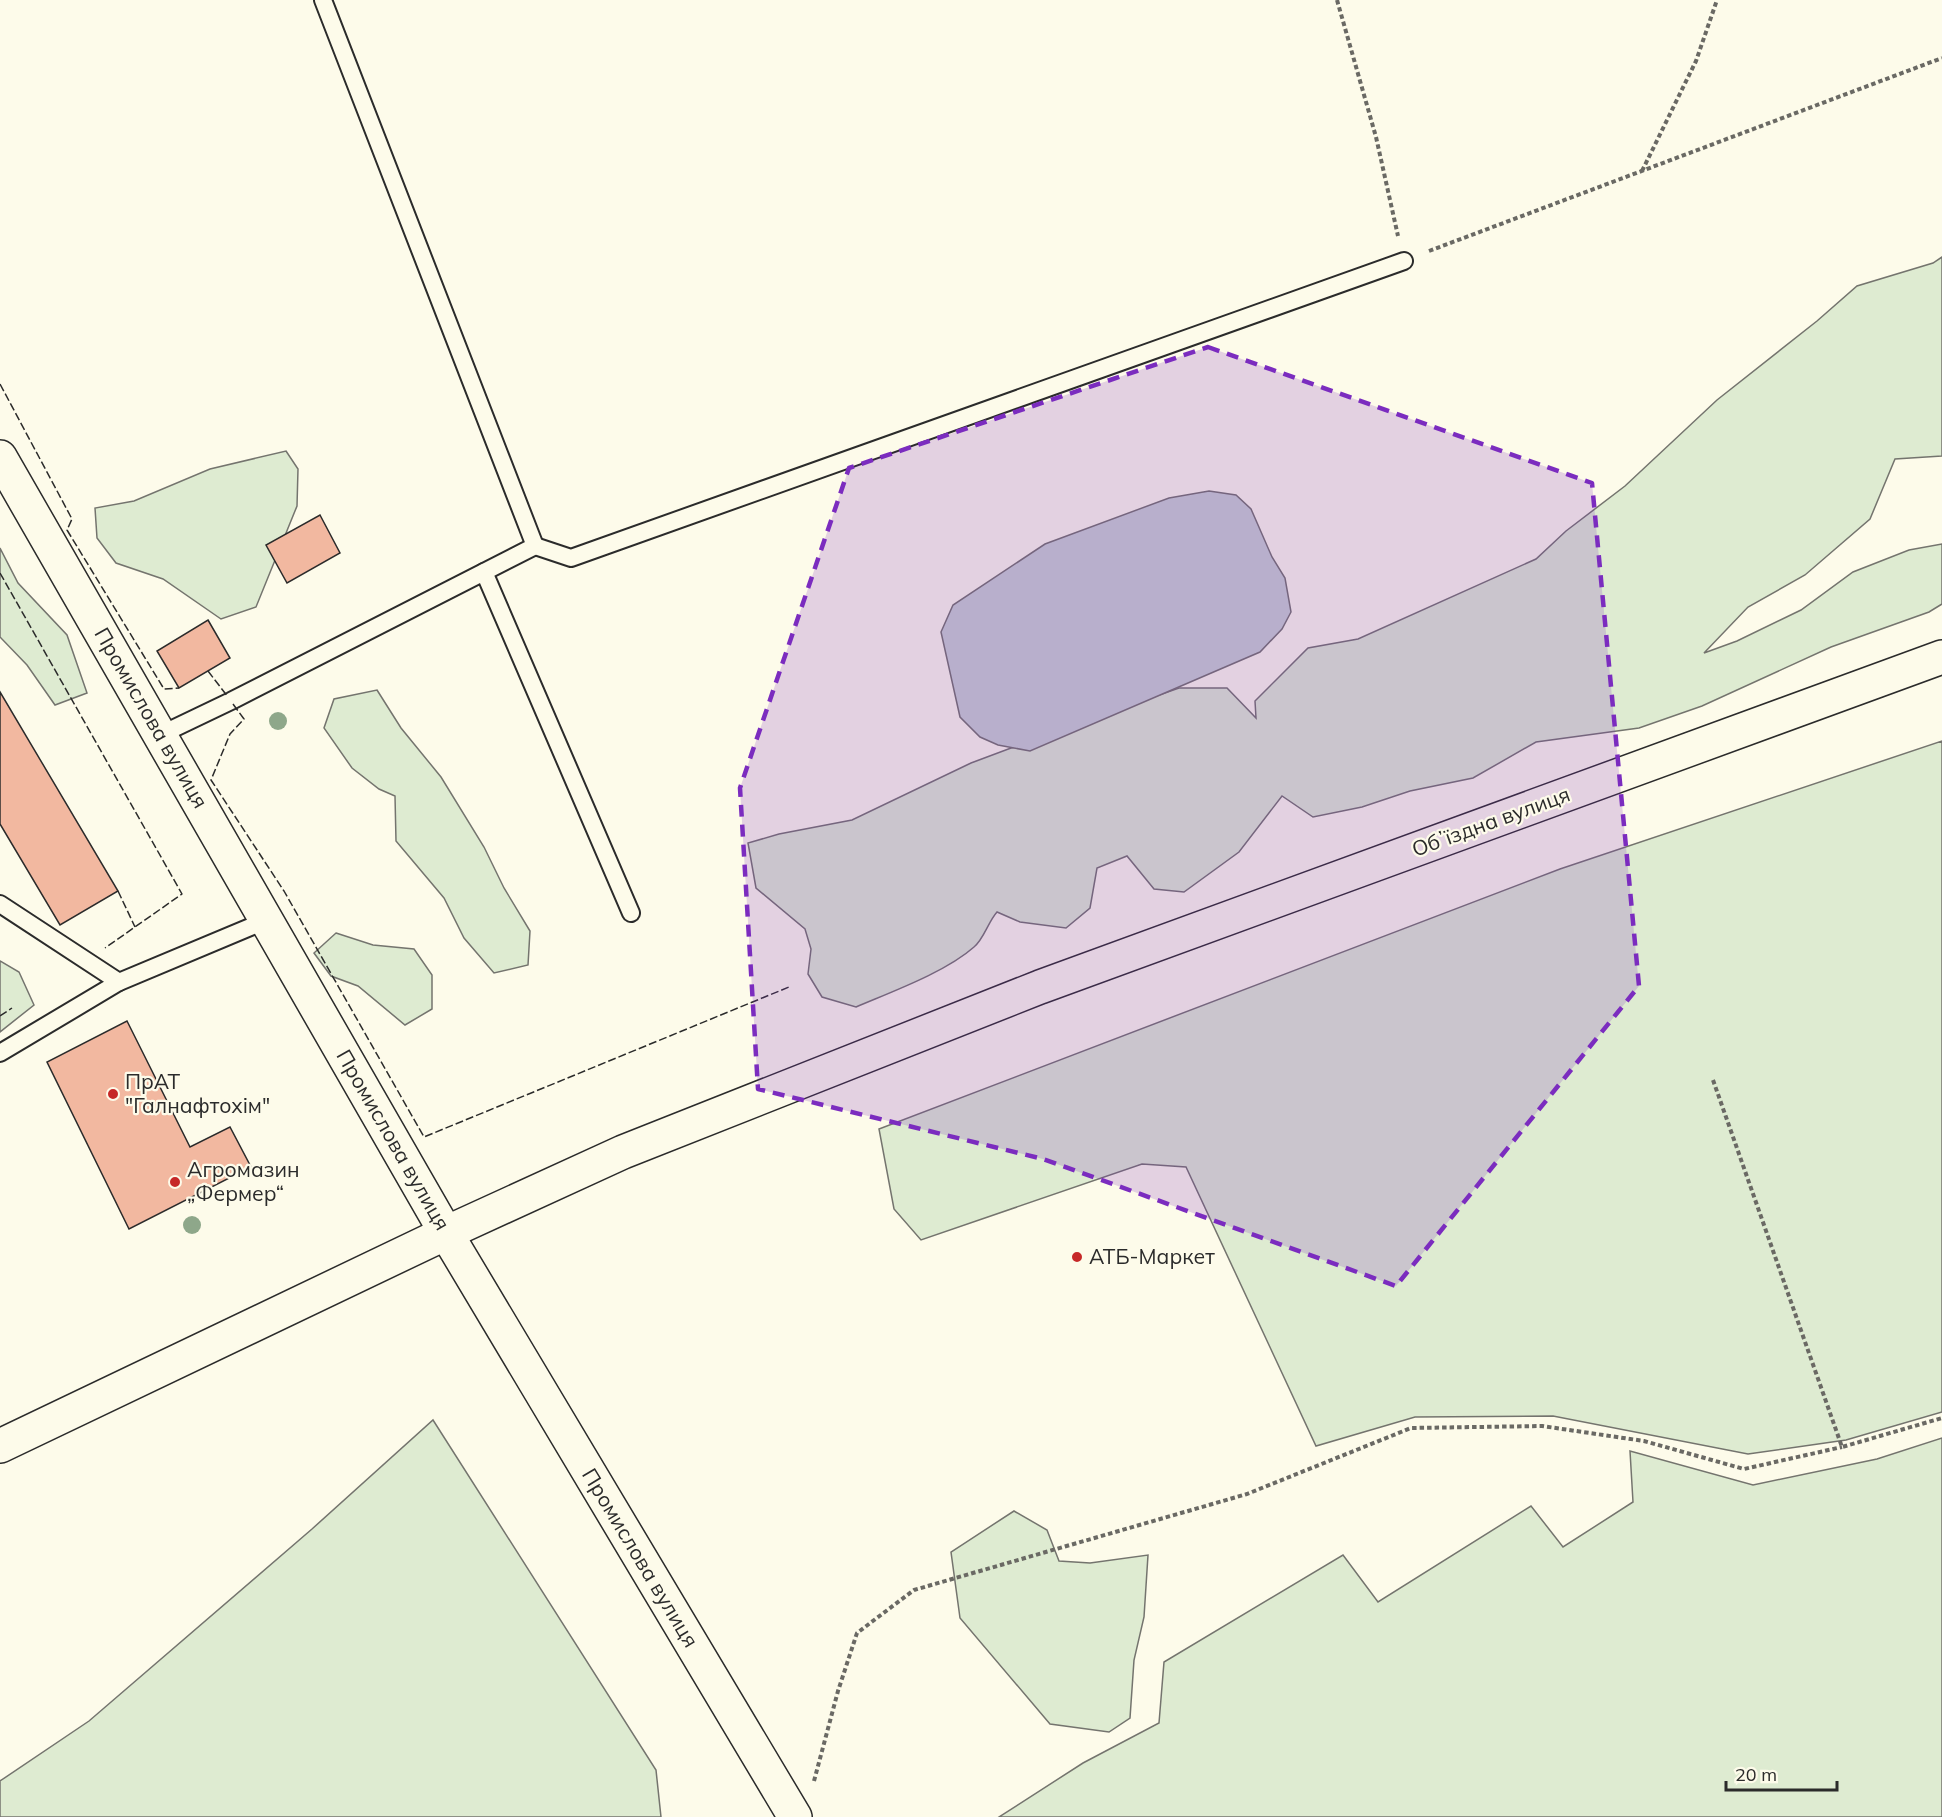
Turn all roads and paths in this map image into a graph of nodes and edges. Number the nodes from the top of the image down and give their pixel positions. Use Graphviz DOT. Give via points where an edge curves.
graph roads {
  1 [pos="323,0"];
  2 [pos="1337,0"];
  3 [pos="1717,0"];
  4 [pos="1942,58"];
  5 [pos="1642,171"];
  6 [pos="1404,261"];
  7 [pos="0,457"];
  8 [pos="535,546"];
  9 [pos="484,572"];
  10 [pos="1942,657"];
  11 [pos="160,735"];
  12 [pos="0,904"];
  13 [pos="631,913"];
  14 [pos="267,920"];
  15 [pos="119,982"];
  16 [pos="0,1053"];
  17 [pos="1713,1080"];
  18 [pos="446,1233"];
  19 [pos="1942,1418"];
  20 [pos="0,1446"];
  21 [pos="1842,1447"];
  22 [pos="814,1783"];
  23 [pos="795,1817"];
  1 -- 8 [label="lane"];
  2 -- 6 [label="path" via="1376,137"];
  3 -- 5 [label="path" via="1696,61"];
  4 -- 5 [label="path"];
  5 -- 6 [label="path"];
  6 -- 8 [label="lane" via="572,558"];
  7 -- 11 [label="main road, Промислова вулиця"];
  8 -- 9 [label="lane"];
  9 -- 11 [label="lane"];
  9 -- 13 [label="lane"];
  10 -- 18 [label="main road, Обʼїздна вулиця" via="1040,987 623,1152"];
  11 -- 14 [label="main road, Промислова вулиця"];
  12 -- 15 [label="lane"];
  14 -- 15 [label="lane"];
  14 -- 18 [label="main road, Промислова вулиця"];
  15 -- 16 [label="lane"];
  17 -- 21 [label="path"];
  18 -- 20 [label="main road, Обʼїздна вулиця"];
  18 -- 23 [label="main road, Промислова вулиця"];
  19 -- 21 [label="path"];
  21 -- 22 [label="path" via="1744,1469 1644,1441 1542,1426 1411,1428 1247,1494 914,1590 857,1633"];
}
